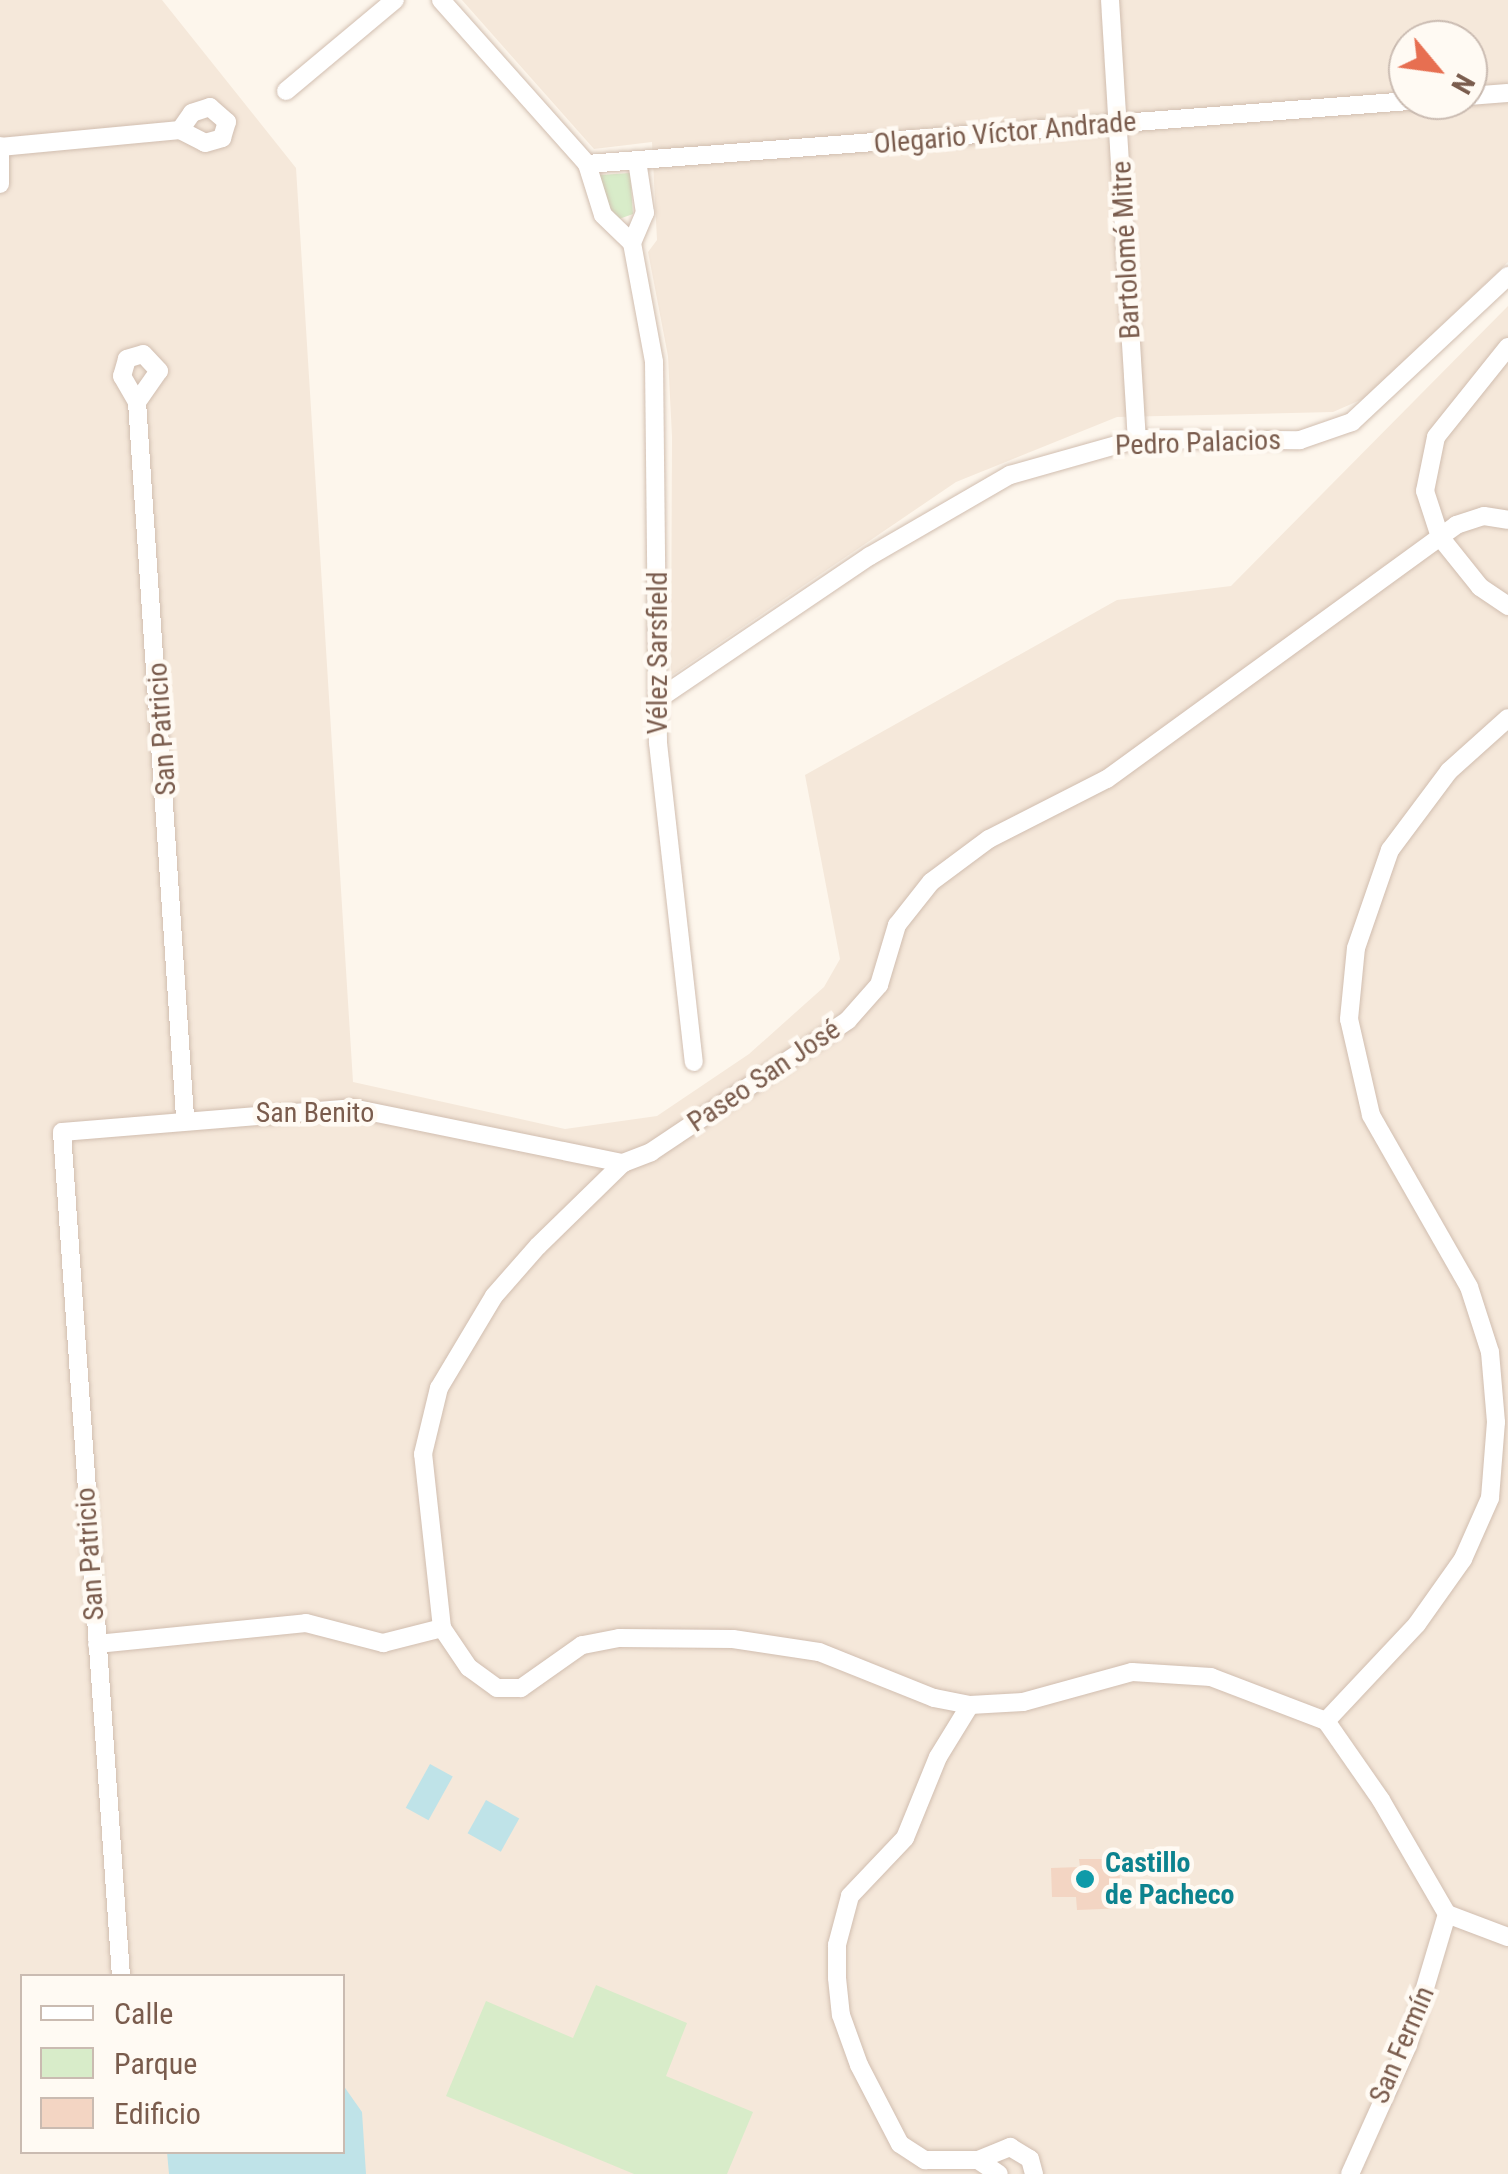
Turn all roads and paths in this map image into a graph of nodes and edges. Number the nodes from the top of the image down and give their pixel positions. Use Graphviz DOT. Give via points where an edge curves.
graph roads {
  1 [pos="395,0"];
  2 [pos="441,0"];
  3 [pos="1110,0"];
  4 [pos="286,91"];
  5 [pos="1388,103"];
  6 [pos="1118,124"];
  7 [pos="180,130"];
  8 [pos="0,146"];
  9 [pos="638,161"];
  10 [pos="587,164"];
  11 [pos="0,184"];
  12 [pos="632,243"];
  13 [pos="1508,276"];
  14 [pos="1508,347"];
  15 [pos="137,402"];
  16 [pos="1137,440"];
  17 [pos="1508,520"];
  18 [pos="1440,537"];
  19 [pos="1508,606"];
  20 [pos="657,700"];
  21 [pos="1508,718"];
  22 [pos="694,1062"];
  23 [pos="185,1118"];
  24 [pos="62,1132"];
  25 [pos="623,1163"];
  26 [pos="442,1628"];
  27 [pos="97,1644"];
  28 [pos="970,1705"];
  29 [pos="1326,1721"];
  30 [pos="1447,1914"];
  31 [pos="1508,1937"];
  32 [pos="121,1974"];
  33 [pos="978,2160"];
  34 [pos="999,2174"];
  35 [pos="1034,2174"];
  36 [pos="1350,2174"];
  1 -- 4 [label="street"];
  2 -- 10 [label="street, Vélez Sarsfield"];
  3 -- 6 [label="street, Bartolomé Mitre"];
  5 -- 6 [label="street, Olegario Víctor Andrade"];
  6 -- 9 [label="street, Olegario Víctor Andrade"];
  6 -- 16 [label="street, Bartolomé Mitre"];
  7 -- 8 [label="street"];
  8 -- 11 [label="street"];
  9 -- 10 [label="street, Olegario Víctor Andrade"];
  9 -- 12 [label="street, Vélez Sarsfield" via="645,213"];
  10 -- 12 [label="street, Vélez Sarsfield" via="603,214"];
  12 -- 20 [label="street, Vélez Sarsfield" via="654,362 659,446"];
  13 -- 16 [label="street, Pedro Palacios" via="1374,407 1320,436"];
  14 -- 18 [label="street" via="1436,437 1425,492"];
  15 -- 23 [label="street, San Patricio"];
  16 -- 20 [label="street, Pedro Palacios" via="1064,456 982,487"];
  17 -- 18 [label="street, Paseo San José" via="1484,516"];
  18 -- 19 [label="street" via="1480,586"];
  18 -- 25 [label="street, Paseo San José" via="1107,779 989,840 930,882 897,925 879,985 848,1020 667,1142"];
  20 -- 22 [label="street, Vélez Sarsfield"];
  21 -- 29 [label="street" via="1449,771 1390,850 1356,948 1350,1019 1372,1116 1469,1286 1490,1352 1496,1422 1490,1498 1463,1559 1418,1624"];
  23 -- 24 [label="street, San Benito"];
  23 -- 25 [label="street, San Benito" via="368,1110"];
  24 -- 27 [label="street, San Patricio"];
  25 -- 26 [label="street, Paseo San José" via="494,1296 435,1398 423,1481"];
  26 -- 27 [label="street" via="382,1643 306,1623"];
  26 -- 28 [label="street" via="469,1668 508,1690 582,1645 687,1637 819,1652 934,1698"];
  27 -- 32 [label="street, San Patricio"];
  28 -- 29 [label="street" via="1024,1702 1094,1678 1160,1670 1211,1677"];
  28 -- 33 [label="street" via="938,1757 905,1838 850,1896 837,1945 837,1978 858,2066 900,2144 925,2160"];
  29 -- 30 [label="street"];
  30 -- 31 [label="street"];
  30 -- 36 [label="street, San Fermín" via="1408,2045"];
  33 -- 34 [label="street"];
  33 -- 35 [label="street" via="1010,2147 1030,2159"];
}
